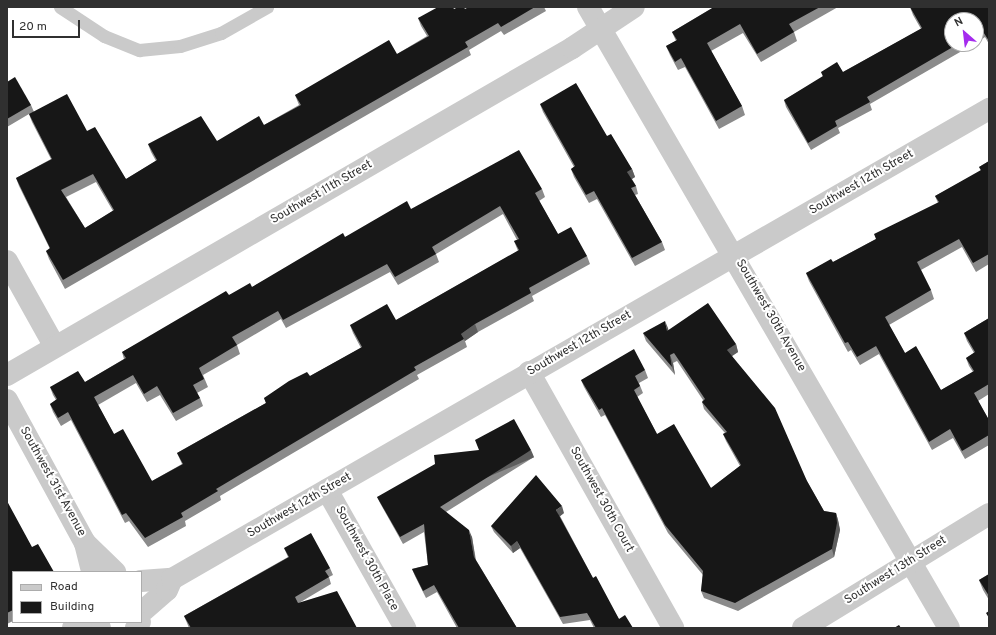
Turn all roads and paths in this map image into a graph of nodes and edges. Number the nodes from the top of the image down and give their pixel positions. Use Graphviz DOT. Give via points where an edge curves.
graph roads {
  1 [pos="60,7"];
  2 [pos="267,7"];
  3 [pos="588,7"];
  4 [pos="634,7"];
  5 [pos="601,29"];
  6 [pos="989,109"];
  7 [pos="735,256"];
  8 [pos="7,261"];
  9 [pos="55,347"];
  10 [pos="529,372"];
  11 [pos="7,375"];
  12 [pos="7,400"];
  13 [pos="327,490"];
  14 [pos="989,514"];
  15 [pos="85,543"];
  16 [pos="912,562"];
  17 [pos="92,571"];
  18 [pos="114,571"];
  19 [pos="172,579"];
  20 [pos="142,581"];
  21 [pos="142,616"];
  22 [pos="405,628"];
  23 [pos="673,628"];
  24 [pos="803,628"];
  25 [pos="948,628"];
  1 -- 2 [label="lane" via="104,36 139,50 180,46 221,33"];
  3 -- 5 [label="street, Southwest 30th Avenue"];
  4 -- 5 [label="street, Southwest 11th Street"];
  5 -- 7 [label="street, Southwest 30th Avenue"];
  5 -- 9 [label="street, Southwest 11th Street"];
  6 -- 7 [label="street, Southwest 12th Street"];
  7 -- 10 [label="street, Southwest 12th Street"];
  7 -- 16 [label="street, Southwest 30th Avenue"];
  8 -- 9 [label="street"];
  9 -- 11 [label="street, Southwest 11th Street"];
  10 -- 13 [label="street, Southwest 12th Street"];
  10 -- 23 [label="street, Southwest 30th Court"];
  12 -- 15 [label="street, Southwest 31st Avenue"];
  13 -- 19 [label="street, Southwest 12th Street"];
  13 -- 22 [label="street, Southwest 30th Place"];
  14 -- 16 [label="street, Southwest 13th Street"];
  15 -- 17 [label="street, Southwest 31st Avenue"];
  15 -- 18 [label="street, Southwest 31st Avenue"];
  16 -- 24 [label="street, Southwest 13th Street"];
  16 -- 25 [label="street, Southwest 30th Avenue"];
  19 -- 20 [label="street, Southwest 12th Street"];
  19 -- 21 [label="street, Southwest 12th Street" via="167,590"];
}
